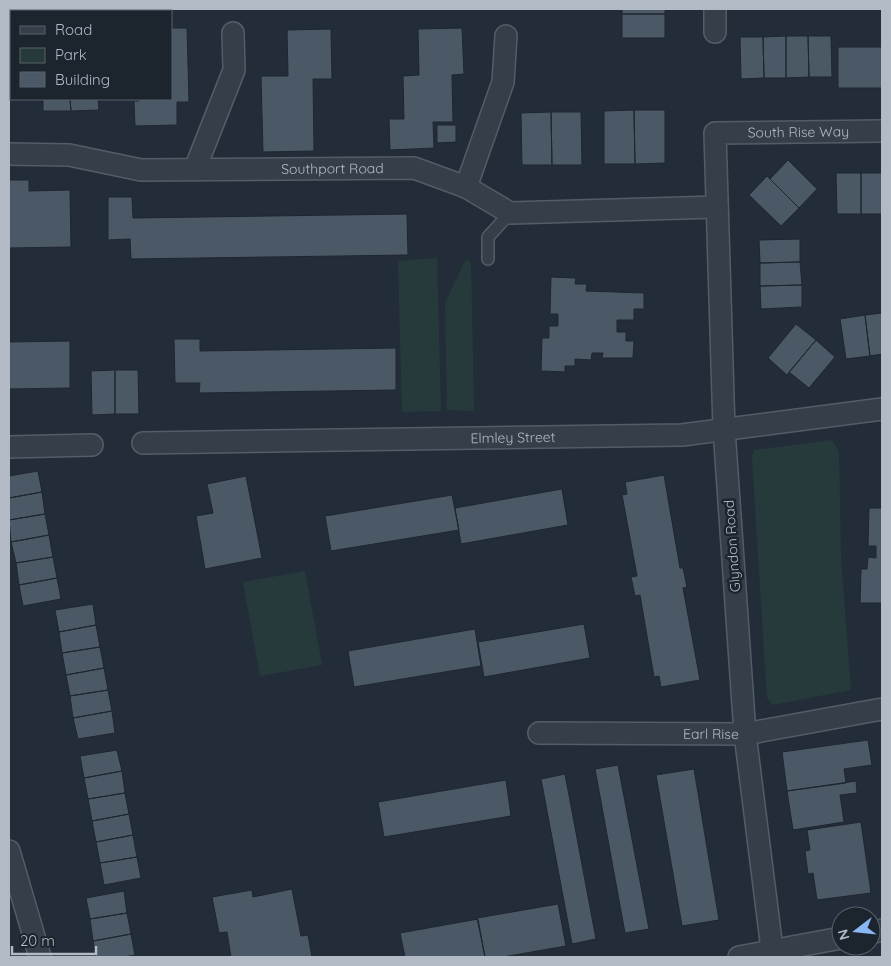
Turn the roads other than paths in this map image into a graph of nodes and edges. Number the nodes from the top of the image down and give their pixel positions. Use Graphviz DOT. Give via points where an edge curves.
graph roads {
  1 [pos="715,9"];
  2 [pos="715,32"];
  3 [pos="233,33"];
  4 [pos="506,36"];
  5 [pos="882,131"];
  6 [pos="715,133"];
  7 [pos="9,154"];
  8 [pos="195,169"];
  9 [pos="466,187"];
  10 [pos="717,207"];
  11 [pos="510,213"];
  12 [pos="488,259"];
  13 [pos="882,409"];
  14 [pos="724,429"];
  15 [pos="143,442"];
  16 [pos="92,445"];
  17 [pos="9,447"];
  18 [pos="882,709"];
  19 [pos="540,733"];
  20 [pos="745,734"];
  21 [pos="9,851"];
  22 [pos="831,940"];
  23 [pos="773,954"];
  24 [pos="40,957"];
  25 [pos="739,957"];
  1 -- 2 [label="street"];
  3 -- 8 [label="street" via="234,70"];
  4 -- 9 [label="street" via="503,82"];
  5 -- 6 [label="street, South Rise Way"];
  6 -- 10 [label="street, Glyndon Road"];
  7 -- 8 [label="street, Southport Road" via="69,155 141,170"];
  8 -- 9 [label="street, Southport Road" via="414,168"];
  9 -- 11 [label="street, Southport Road"];
  10 -- 11 [label="street"];
  10 -- 14 [label="street, Glyndon Road"];
  11 -- 12 [label="lane" via="488,237"];
  13 -- 14 [label="street, Elmley Street"];
  14 -- 15 [label="street, Elmley Street" via="682,435"];
  14 -- 20 [label="street, Glyndon Road"];
  16 -- 17 [label="street"];
  18 -- 20 [label="street, Earl Rise"];
  19 -- 20 [label="street, Earl Rise"];
  20 -- 23 [label="street, Glyndon Road"];
  21 -- 24 [label="street"];
  22 -- 23 [label="street"];
  23 -- 25 [label="street"];
}
